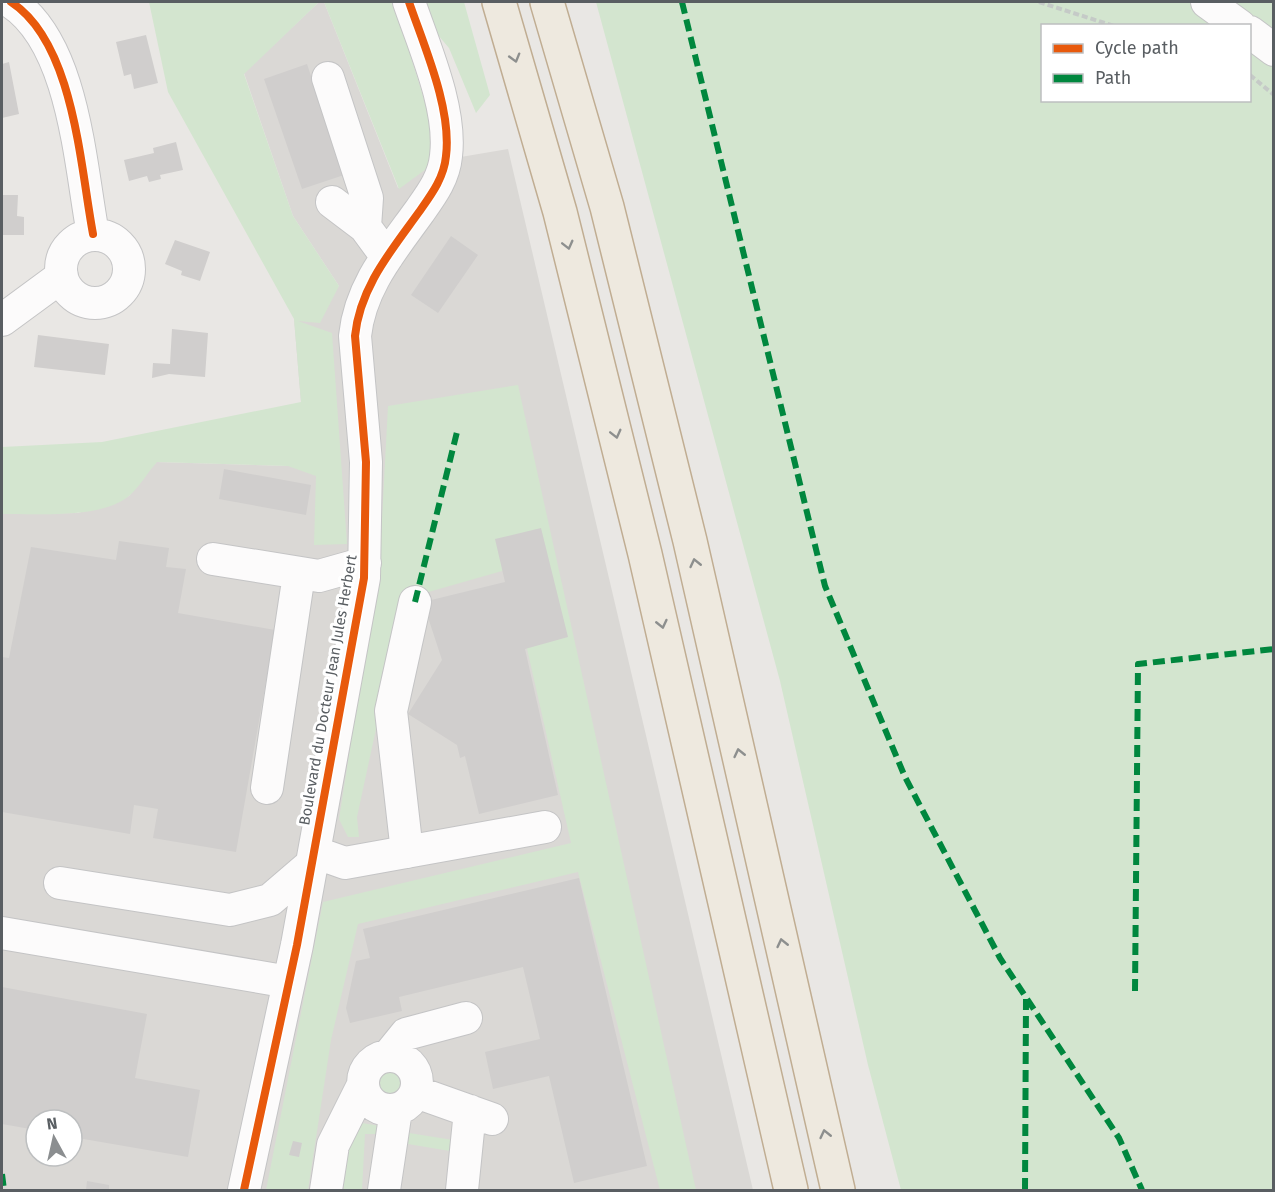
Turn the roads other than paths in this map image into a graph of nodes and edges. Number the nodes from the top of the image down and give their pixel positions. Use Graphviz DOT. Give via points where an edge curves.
graph roads {
  1 [pos="409,2"];
  2 [pos="499,2"];
  3 [pos="547,2"];
  4 [pos="1207,2"];
  5 [pos="19,5"];
  6 [pos="1237,24"];
  7 [pos="1251,34"];
  8 [pos="1274,50"];
  9 [pos="328,78"];
  10 [pos="332,202"];
  11 [pos="364,226"];
  12 [pos="93,234"];
  13 [pos="387,257"];
  14 [pos="62,276"];
  15 [pos="2,320"];
  16 [pos="213,559"];
  17 [pos="365,563"];
  18 [pos="299,574"];
  19 [pos="415,602"];
  20 [pos="267,788"];
  21 [pos="545,827"];
  22 [pos="407,852"];
  23 [pos="313,858"];
  24 [pos="60,883"];
  25 [pos="2,933"];
  26 [pos="289,982"];
  27 [pos="466,1018"];
  28 [pos="389,1055"];
  29 [pos="363,1085"];
  30 [pos="406,1101"];
  31 [pos="244,1191"];
  32 [pos="326,1191"];
  33 [pos="384,1191"];
  34 [pos="462,1191"];
  35 [pos="791,1191"];
  36 [pos="838,1191"];
  1 -- 13 [label="street, Boulevard du Docteur Jean Jules Herbert" via="438,91 447,154 434,191"];
  2 -- 35 [label="highway, one-way" via="560,212 620,449"];
  36 -- 3 [label="highway, one-way" via="690,541 607,207"];
  4 -- 6 [label="street"];
  5 -- 12 [label="street" via="42,31 56,58 70,105"];
  7 -- 8 [label="street"];
  9 -- 11 [label="street" via="367,198"];
  10 -- 11 [label="street"];
  11 -- 13 [label="street"];
  12 -- 14 [label="street" via="82,237 66,250"];
  12 -- 14 [label="street" via="115,240 129,260 127,283 120,293 110,300 88,303 69,292"];
  13 -- 17 [label="street, Boulevard du Docteur Jean Jules Herbert" via="363,297 355,336 366,462"];
  14 -- 15 [label="street"];
  16 -- 18 [label="street"];
  17 -- 18 [label="street" via="318,576"];
  17 -- 23 [label="street, Boulevard du Docteur Jean Jules Herbert"];
  18 -- 20 [label="street"];
  19 -- 22 [label="street" via="391,711"];
  21 -- 22 [label="street"];
  22 -- 23 [label="street" via="345,863"];
  23 -- 24 [label="street" via="270,900 230,910"];
  23 -- 26 [label="street, Boulevard du Docteur Jean Jules Herbert"];
  25 -- 26 [label="street"];
  26 -- 31 [label="street, Boulevard du Docteur Jean Jules Herbert"];
  27 -- 28 [label="street" via="406,1034"];
  28 -- 29 [label="street" via="367,1068"];
  28 -- 30 [label="street" via="412,1066 418,1083"];
  29 -- 30 [label="street" via="371,1102 387,1110"];
  29 -- 32 [label="street" via="333,1145"];
  30 -- 33 [label="street"];
  30 -- 34 [label="street" via="481,1115"];
}
